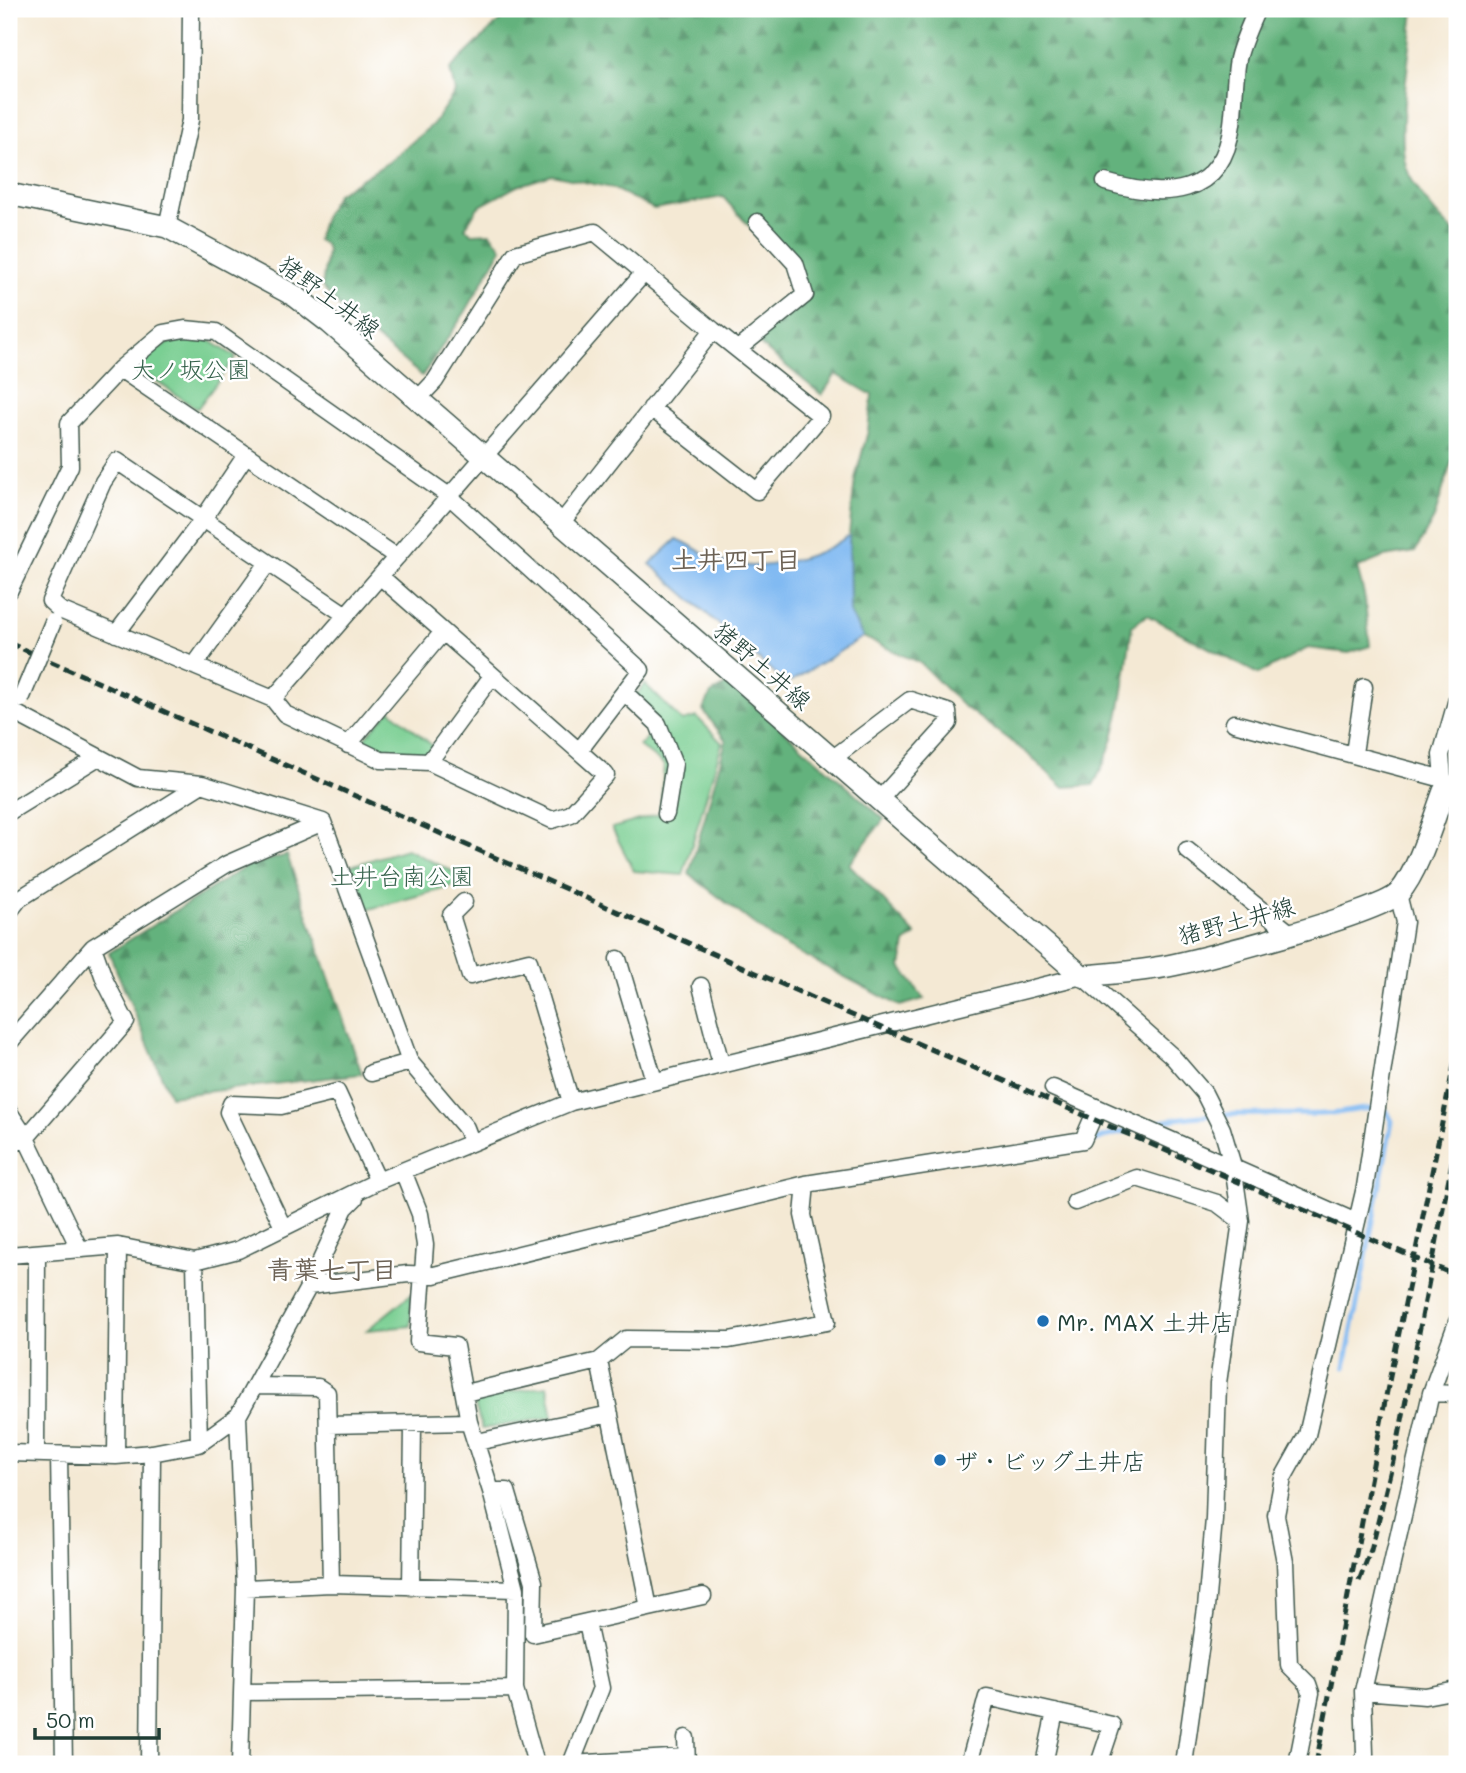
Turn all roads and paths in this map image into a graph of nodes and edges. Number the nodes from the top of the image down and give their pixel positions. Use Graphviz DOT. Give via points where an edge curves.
graph roads {
  1 [pos="191,9"];
  2 [pos="1257,9"];
  3 [pos="1105,182"];
  4 [pos="9,194"];
  5 [pos="757,222"];
  6 [pos="167,227"];
  7 [pos="644,273"];
  8 [pos="713,330"];
  9 [pos="738,349"];
  10 [pos="120,369"];
  11 [pos="418,400"];
  12 [pos="651,408"];
  13 [pos="246,454"];
  14 [pos="484,457"];
  15 [pos="449,496"];
  16 [pos="202,519"];
  17 [pos="562,522"];
  18 [pos="397,558"];
  19 [pos="268,563"];
  20 [pos="381,577"];
  21 [pos="9,591"];
  22 [pos="346,615"];
  23 [pos="57,616"];
  24 [pos="443,632"];
  25 [pos="116,634"];
  26 [pos="194,666"];
  27 [pos="492,676"];
  28 [pos="1364,687"];
  29 [pos="624,692"];
  30 [pos="273,699"];
  31 [pos="1457,699"];
  32 [pos="16,712"];
  33 [pos="1234,723"];
  34 [pos="348,745"];
  35 [pos="579,751"];
  36 [pos="1354,753"];
  37 [pos="97,758"];
  38 [pos="832,759"];
  39 [pos="429,762"];
  40 [pos="202,784"];
  41 [pos="1448,785"];
  42 [pos="879,800"];
  43 [pos="9,812"];
  44 [pos="666,814"];
  45 [pos="323,822"];
  46 [pos="1187,850"];
  47 [pos="1398,894"];
  48 [pos="12,899"];
  49 [pos="464,902"];
  50 [pos="1290,933"];
  51 [pos="93,947"];
  52 [pos="618,959"];
  53 [pos="1082,976"];
  54 [pos="701,986"];
  55 [pos="9,1043"];
  56 [pos="410,1062"];
  57 [pos="721,1063"];
  58 [pos="371,1073"];
  59 [pos="654,1080"];
  60 [pos="1053,1088"];
  61 [pos="571,1101"];
  62 [pos="1097,1108"];
  63 [pos="9,1112"];
  64 [pos="26,1138"];
  65 [pos="471,1141"];
  66 [pos="9,1145"];
  67 [pos="1233,1166"];
  68 [pos="403,1171"];
  69 [pos="378,1181"];
  70 [pos="806,1184"];
  71 [pos="360,1192"];
  72 [pos="1075,1202"];
  73 [pos="1241,1221"];
  74 [pos="1356,1222"];
  75 [pos="283,1227"];
  76 [pos="118,1246"];
  77 [pos="79,1248"];
  78 [pos="37,1253"];
  79 [pos="9,1255"];
  80 [pos="194,1261"];
  81 [pos="422,1274"];
  82 [pos="309,1286"];
  83 [pos="1457,1322"];
  84 [pos="599,1361"];
  85 [pos="255,1386"];
  86 [pos="465,1393"];
  87 [pos="1432,1393"];
  88 [pos="1457,1394"];
  89 [pos="610,1414"];
  90 [pos="238,1416"];
  91 [pos="469,1422"];
  92 [pos="328,1425"];
  93 [pos="413,1426"];
  94 [pos="477,1442"];
  95 [pos="199,1444"];
  96 [pos="9,1453"];
  97 [pos="36,1453"];
  98 [pos="152,1453"];
  99 [pos="59,1455"];
  100 [pos="116,1456"];
  101 [pos="491,1491"];
  102 [pos="331,1584"];
  103 [pos="411,1587"];
  104 [pos="245,1588"];
  105 [pos="516,1589"];
  106 [pos="703,1596"];
  107 [pos="649,1608"];
  108 [pos="587,1623"];
  109 [pos="515,1689"];
  110 [pos="1457,1690"];
  111 [pos="1363,1691"];
  112 [pos="244,1692"];
  113 [pos="1055,1712"];
  114 [pos="686,1738"];
  115 [pos="687,1761"];
  116 [pos="64,1764"];
  117 [pos="149,1764"];
  118 [pos="240,1764"];
  119 [pos="536,1764"];
  120 [pos="571,1764"];
  121 [pos="969,1764"];
  122 [pos="1044,1764"];
  123 [pos="1099,1764"];
  124 [pos="1184,1764"];
  125 [pos="1297,1764"];
  126 [pos="1362,1764"];
  1 -- 6 [label="street" via="190,120"];
  2 -- 3 [label="street" via="1238,60 1226,150 1214,167 1198,183 1159,194"];
  4 -- 6 [label="main road, 猪野土井線"];
  5 -- 9 [label="street" via="795,263 805,295"];
  6 -- 11 [label="main road, 猪野土井線" via="295,296"];
  7 -- 8 [label="street"];
  7 -- 11 [label="street" via="595,232 514,254 435,381"];
  7 -- 14 [label="street"];
  8 -- 9 [label="street"];
  8 -- 12 [label="street"];
  9 -- 12 [label="street" via="821,416 757,491"];
  10 -- 13 [label="street"];
  10 -- 15 [label="street" via="163,333 185,329 216,332"];
  10 -- 21 [label="street" via="69,423 70,466"];
  11 -- 14 [label="main road, 猪野土井線"];
  12 -- 17 [label="street"];
  13 -- 16 [label="street"];
  13 -- 18 [label="street"];
  14 -- 15 [label="street"];
  14 -- 17 [label="main road, 猪野土井線"];
  15 -- 18 [label="street"];
  15 -- 29 [label="street" via="641,670"];
  16 -- 19 [label="street"];
  16 -- 23 [label="street" via="117,461 103,482 50,601"];
  16 -- 25 [label="street"];
  17 -- 38 [label="main road, 猪野土井線"];
  18 -- 20 [label="street"];
  19 -- 22 [label="street"];
  19 -- 26 [label="street"];
  20 -- 22 [label="street"];
  20 -- 24 [label="street"];
  22 -- 30 [label="street"];
  23 -- 25 [label="street"];
  23 -- 32 [label="street, bridge"];
  24 -- 27 [label="street"];
  24 -- 34 [label="street"];
  25 -- 26 [label="street"];
  26 -- 30 [label="street"];
  27 -- 35 [label="street"];
  27 -- 39 [label="street"];
  28 -- 36 [label="street"];
  29 -- 35 [label="street"];
  29 -- 44 [label="street" via="658,724 674,764"];
  30 -- 34 [label="street" via="285,714"];
  31 -- 41 [label="street" via="1441,755"];
  32 -- 37 [label="street"];
  33 -- 36 [label="street"];
  34 -- 39 [label="street" via="381,760"];
  35 -- 39 [label="street" via="606,775 571,814 552,820"];
  36 -- 41 [label="street"];
  37 -- 40 [label="street" via="138,778"];
  37 -- 43 [label="street"];
  38 -- 42 [label="main road, 猪野土井線"];
  38 -- 42 [label="street" via="910,700 947,712 948,723"];
  40 -- 45 [label="street"];
  40 -- 48 [label="street"];
  41 -- 47 [label="main road"];
  42 -- 53 [label="main road, 猪野土井線"];
  45 -- 51 [label="street" via="227,864"];
  45 -- 56 [label="street"];
  46 -- 50 [label="street"];
  47 -- 50 [label="main road, 猪野土井線" via="1384,904"];
  47 -- 74 [label="street" via="1405,922"];
  49 -- 61 [label="street" via="452,915 470,976 529,961"];
  50 -- 53 [label="main road, 猪野土井線" via="1158,968"];
  51 -- 55 [label="street"];
  51 -- 64 [label="street" via="126,1022"];
  52 -- 59 [label="street"];
  53 -- 57 [label="street"];
  53 -- 67 [label="street" via="1172,1056 1211,1104"];
  54 -- 57 [label="street"];
  56 -- 58 [label="street"];
  56 -- 65 [label="street" via="466,1128"];
  57 -- 59 [label="street"];
  59 -- 61 [label="street"];
  60 -- 62 [label="street"];
  61 -- 65 [label="street"];
  62 -- 67 [label="street"];
  62 -- 70 [label="street" via="1083,1140"];
  63 -- 64 [label="street"];
  64 -- 66 [label="street"];
  64 -- 77 [label="street"];
  65 -- 68 [label="street"];
  67 -- 73 [label="street"];
  67 -- 74 [label="street"];
  68 -- 69 [label="street"];
  68 -- 81 [label="street" via="420,1214 425,1245"];
  69 -- 71 [label="street"];
  69 -- 75 [label="street" via="337,1092 281,1106 231,1104 228,1112"];
  70 -- 81 [label="street" via="434,1275"];
  70 -- 84 [label="street" via="803,1214 827,1322 729,1340 626,1339"];
  71 -- 75 [label="street"];
  71 -- 82 [label="street" via="345,1208"];
  72 -- 73 [label="street" via="1137,1178 1217,1203"];
  73 -- 124 [label="street" via="1219,1383 1206,1608"];
  74 -- 125 [label="street" via="1307,1435 1283,1478 1276,1515 1285,1562 1289,1665 1311,1693"];
  75 -- 80 [label="street" via="238,1250"];
  76 -- 77 [label="street"];
  76 -- 80 [label="street"];
  76 -- 100 [label="street"];
  77 -- 78 [label="street"];
  78 -- 79 [label="street"];
  78 -- 97 [label="street"];
  80 -- 95 [label="street"];
  81 -- 82 [label="street"];
  81 -- 86 [label="street" via="418,1342 455,1346"];
  82 -- 85 [label="street"];
  83 -- 87 [label="street"];
  84 -- 86 [label="street"];
  84 -- 89 [label="street"];
  85 -- 90 [label="street"];
  85 -- 92 [label="street" via="318,1387 327,1393"];
  86 -- 91 [label="street"];
  87 -- 88 [label="street"];
  87 -- 111 [label="street"];
  89 -- 94 [label="street"];
  89 -- 107 [label="street"];
  90 -- 95 [label="street"];
  90 -- 104 [label="street"];
  91 -- 93 [label="street"];
  91 -- 94 [label="street"];
  92 -- 93 [label="street"];
  92 -- 102 [label="street"];
  93 -- 103 [label="street"];
  94 -- 101 [label="street"];
  95 -- 98 [label="street"];
  96 -- 97 [label="street"];
  97 -- 99 [label="street"];
  98 -- 100 [label="street"];
  98 -- 117 [label="street"];
  99 -- 100 [label="street"];
  99 -- 116 [label="street"];
  101 -- 105 [label="street"];
  101 -- 108 [label="street" via="507,1491 534,1582 533,1634"];
  102 -- 103 [label="street"];
  102 -- 104 [label="street"];
  103 -- 105 [label="street"];
  104 -- 112 [label="street"];
  105 -- 109 [label="street"];
  106 -- 107 [label="street"];
  107 -- 108 [label="street"];
  108 -- 120 [label="street" via="601,1688"];
  109 -- 112 [label="street"];
  109 -- 119 [label="street"];
  110 -- 111 [label="street" via="1425,1696"];
  111 -- 126 [label="street"];
  112 -- 118 [label="street"];
  113 -- 121 [label="street" via="987,1697"];
  113 -- 122 [label="street"];
  113 -- 123 [label="street" via="1112,1725"];
  114 -- 115 [label="street"];
  115 -- 120 [label="street"];
}
